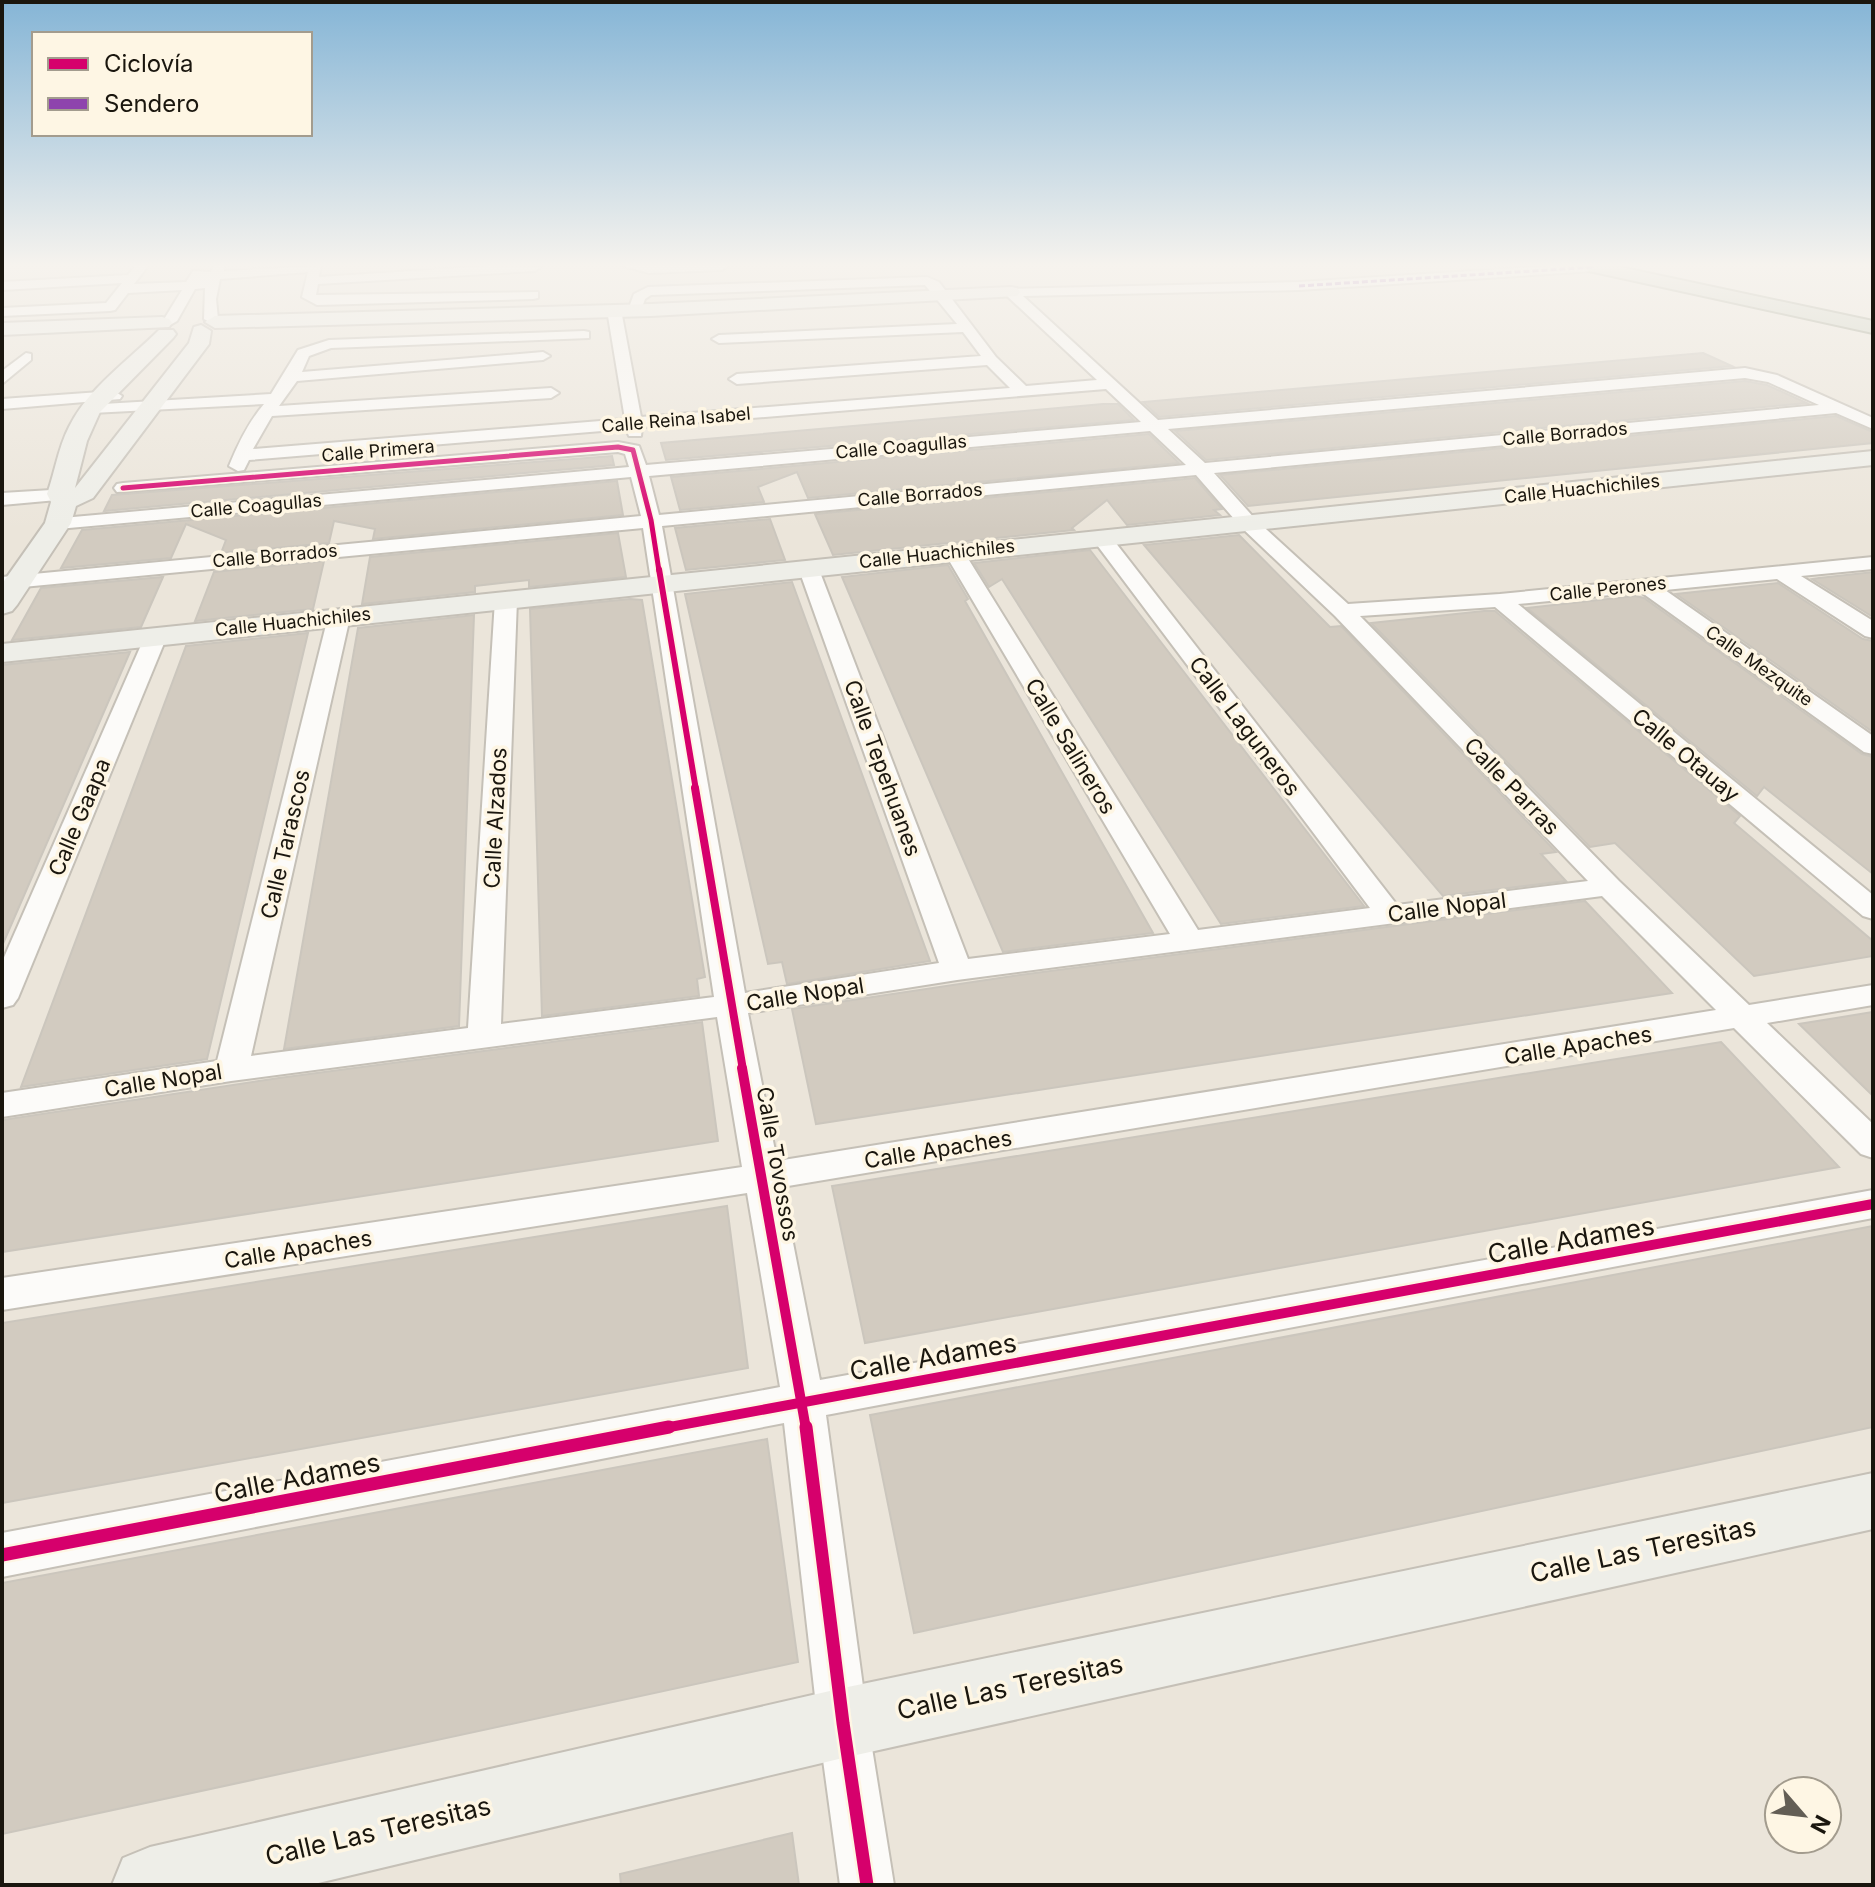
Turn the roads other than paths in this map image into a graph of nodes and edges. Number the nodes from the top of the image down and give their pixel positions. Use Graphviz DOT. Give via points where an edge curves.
graph roads {
  1 [pos="139,354"];
  2 [pos="191,354"];
  3 [pos="303,354"];
  4 [pos="543,354"];
  5 [pos="621,354"];
  6 [pos="717,354"];
  7 [pos="748,354"];
  8 [pos="772,354"];
  9 [pos="986,354"];
  10 [pos="1078,354"];
  11 [pos="728,360"];
  12 [pos="991,360"];
  13 [pos="15,364"];
  14 [pos="292,377"];
  15 [pos="2,379"];
  16 [pos="1111,384"];
  17 [pos="1023,392"];
  18 [pos="155,399"];
  19 [pos="96,402"];
  20 [pos="2,404"];
  21 [pos="270,406"];
  22 [pos="553,406"];
  23 [pos="1839,408"];
  24 [pos="1154,424"];
  25 [pos="1873,424"];
  26 [pos="635,445"];
  27 [pos="1873,458"];
  28 [pos="1200,468"];
  29 [pos="123,488"];
  30 [pos="67,497"];
  31 [pos="2,499"];
  32 [pos="651,520"];
  33 [pos="1249,524"];
  34 [pos="1101,537"];
  35 [pos="954,552"];
  36 [pos="1873,563"];
  37 [pos="808,567"];
  38 [pos="1779,571"];
  39 [pos="11,582"];
  40 [pos="661,583"];
  41 [pos="1644,585"];
  42 [pos="506,600"];
  43 [pos="1500,600"];
  44 [pos="2,605"];
  45 [pos="1343,611"];
  46 [pos="339,617"];
  47 [pos="1873,631"];
  48 [pos="156,636"];
  49 [pos="2,653"];
  50 [pos="1873,747"];
  51 [pos="1609,887"];
  52 [pos="1873,910"];
  53 [pos="1389,914"];
  54 [pos="1189,940"];
  55 [pos="957,970"];
  56 [pos="1873,995"];
  57 [pos="2,998"];
  58 [pos="731,1005"];
  59 [pos="1744,1018"];
  60 [pos="484,1037"];
  61 [pos="231,1070"];
  62 [pos="2,1105"];
  63 [pos="1873,1145"];
  64 [pos="762,1177"];
  65 [pos="1873,1204"];
  66 [pos="2,1294"];
  67 [pos="803,1401"];
  68 [pos="1873,1501"];
  69 [pos="2,1555"];
  70 [pos="843,1723"];
  71 [pos="150,1885"];
  72 [pos="867,1885"];
  1 -- 19 [label="street"];
  2 -- 18 [label="street"];
  3 -- 14 [label="street, Calle Reina Isabel"];
  4 -- 14 [label="street" via="543,360"];
  5 -- 26 [label="street, Calle Tovossos"];
  6 -- 11 [label="street"];
  7 -- 11 [label="street"];
  8 -- 11 [label="street"];
  9 -- 12 [label="street"];
  10 -- 16 [label="street, Calle Parras"];
  11 -- 12 [label="street"];
  11 -- 17 [label="street, Calle Reina Isabel"];
  11 -- 26 [label="street, Calle Reina Isabel"];
  12 -- 17 [label="street"];
  13 -- 15 [label="street"];
  14 -- 21 [label="street, Calle Reina Isabel"];
  16 -- 17 [label="street, Calle Reina Isabel"];
  16 -- 24 [label="street, Calle Parras"];
  18 -- 19 [label="street"];
  18 -- 21 [label="street"];
  18 -- 30 [label="street" via="101,469"];
  19 -- 20 [label="street"];
  19 -- 30 [label="street" via="81,426"];
  21 -- 22 [label="street"];
  21 -- 22 [label="street, Calle Reina Isabel" via="239,460"];
  22 -- 26 [label="street, Calle Reina Isabel"];
  23 -- 24 [label="street, Calle Coagullas" via="1772,378 1745,373"];
  23 -- 25 [label="street, Calle Coagullas"];
  23 -- 28 [label="street, Calle Borrados"];
  24 -- 26 [label="street, Calle Coagullas"];
  24 -- 28 [label="street, Calle Parras"];
  26 -- 29 [label="street, Calle Primera"];
  26 -- 30 [label="street, Calle Coagullas"];
  26 -- 32 [label="street, Calle Tovossos"];
  27 -- 33 [label="street, Calle Huachichiles"];
  28 -- 32 [label="street, Calle Borrados"];
  28 -- 33 [label="street, Calle Parras"];
  30 -- 31 [label="street"];
  30 -- 39 [label="street"];
  32 -- 39 [label="street, Calle Borrados"];
  32 -- 40 [label="street, Calle Tovossos"];
  33 -- 34 [label="street, Calle Huachichiles"];
  33 -- 45 [label="street, Calle Parras"];
  34 -- 35 [label="street, Calle Huachichiles"];
  34 -- 53 [label="street, Calle Laguneros"];
  35 -- 37 [label="street, Calle Huachichiles"];
  35 -- 54 [label="street, Calle Salineros"];
  36 -- 38 [label="street, Calle Perones"];
  37 -- 40 [label="street, Calle Huachichiles"];
  37 -- 55 [label="street, Calle Tepehuanes"];
  38 -- 41 [label="street, Calle Perones"];
  38 -- 47 [label="street"];
  39 -- 44 [label="street"];
  40 -- 42 [label="street, Calle Huachichiles"];
  40 -- 58 [label="street, Calle Tovossos"];
  41 -- 43 [label="street, Calle Perones"];
  41 -- 50 [label="street, Calle Mezquite"];
  42 -- 46 [label="street, Calle Huachichiles"];
  42 -- 60 [label="street, Calle Alzados"];
  43 -- 45 [label="street, Calle Perones"];
  43 -- 52 [label="street, Calle Otauay"];
  45 -- 51 [label="street, Calle Parras"];
  46 -- 48 [label="street, Calle Huachichiles"];
  46 -- 61 [label="street, Calle Tarascos"];
  48 -- 49 [label="street, Calle Huachichiles"];
  48 -- 57 [label="street, Calle Gaapa"];
  51 -- 53 [label="street, Calle Nopal"];
  51 -- 59 [label="street, Calle Parras"];
  53 -- 54 [label="street, Calle Nopal"];
  54 -- 55 [label="street, Calle Nopal"];
  55 -- 58 [label="street, Calle Nopal"];
  56 -- 59 [label="street, Calle Apaches"];
  58 -- 60 [label="street, Calle Nopal"];
  58 -- 64 [label="street, Calle Tovossos"];
  59 -- 63 [label="street, Calle Parras"];
  59 -- 64 [label="street, Calle Apaches"];
  60 -- 61 [label="street, Calle Nopal"];
  61 -- 62 [label="street, Calle Nopal"];
  64 -- 66 [label="street, Calle Apaches"];
  64 -- 67 [label="street, Calle Tovossos"];
  65 -- 67 [label="street, Calle Adames"];
  67 -- 69 [label="street, Calle Adames"];
  67 -- 70 [label="street, Calle Tovossos"];
  68 -- 70 [label="street, Calle Las Teresitas"];
  70 -- 71 [label="street, Calle Las Teresitas"];
  70 -- 72 [label="street, Calle Tovossos"];
}
